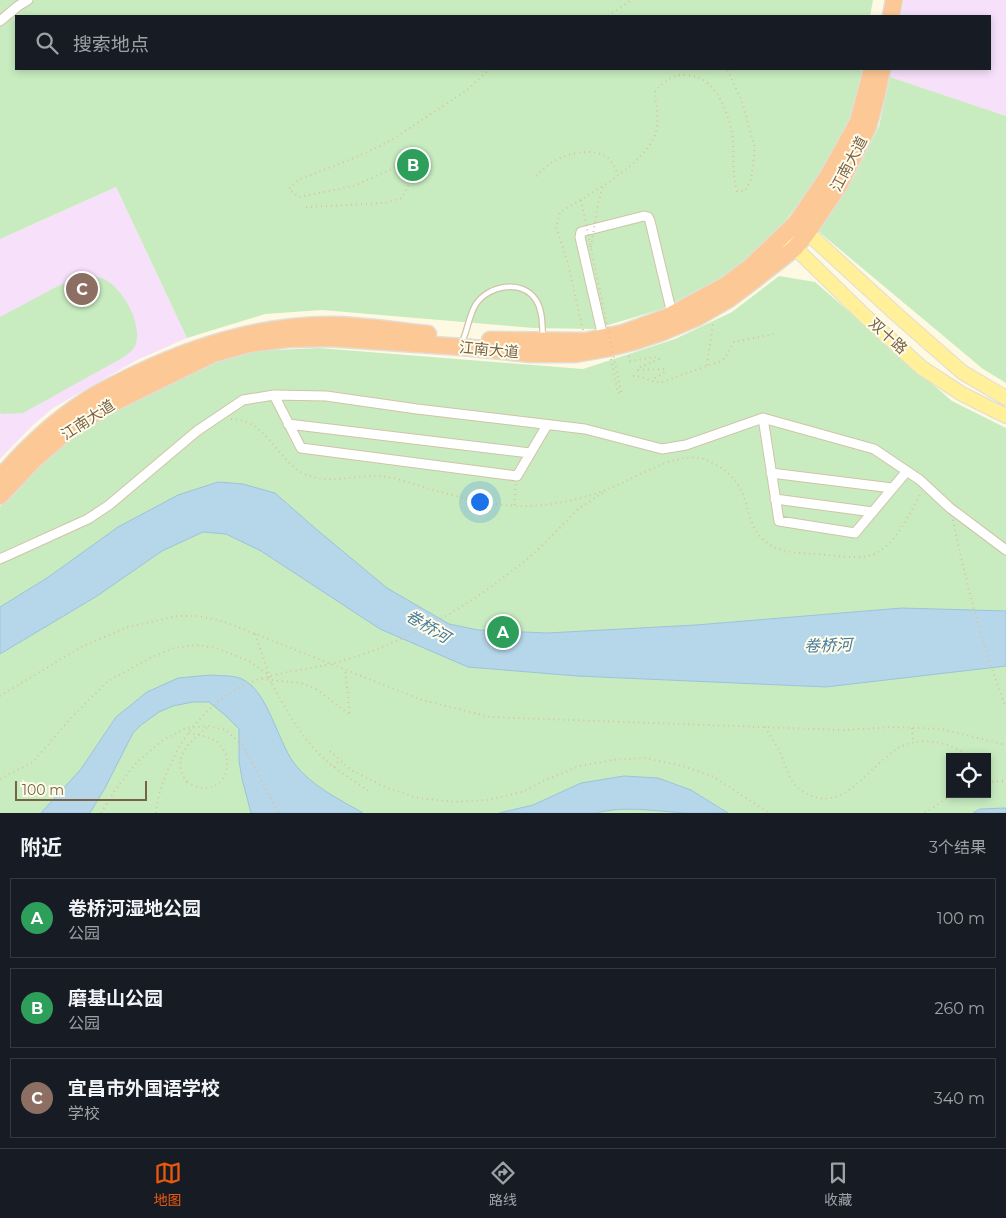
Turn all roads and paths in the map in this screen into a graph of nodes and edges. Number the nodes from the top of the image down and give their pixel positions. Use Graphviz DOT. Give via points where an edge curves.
graph roads {
  1 [pos="28,0"];
  2 [pos="631,0"];
  3 [pos="883,0"];
  4 [pos="894,0"];
  5 [pos="609,15"];
  6 [pos="880,15"];
  7 [pos="891,15"];
  8 [pos="0,21"];
  9 [pos="489,70"];
  10 [pos="727,70"];
  11 [pos="872,70"];
  12 [pos="882,70"];
  13 [pos="618,175"];
  14 [pos="536,176"];
  15 [pos="603,185"];
  16 [pos="581,200"];
  17 [pos="306,207"];
  18 [pos="802,228"];
  19 [pos="789,242"];
  20 [pos="591,250"];
  21 [pos="715,306"];
  22 [pos="672,314"];
  23 [pos="774,334"];
  24 [pos="464,337"];
  25 [pos="586,341"];
  26 [pos="544,342"];
  27 [pos="606,343"];
  28 [pos="626,344"];
  29 [pos="707,365"];
  30 [pos="633,376"];
  31 [pos="651,380"];
  32 [pos="274,396"];
  33 [pos="1006,398"];
  34 [pos="1006,416"];
  35 [pos="764,418"];
  36 [pos="228,419"];
  37 [pos="288,424"];
  38 [pos="547,425"];
  39 [pos="530,453"];
  40 [pos="907,471"];
  41 [pos="771,473"];
  42 [pos="517,476"];
  43 [pos="0,478"];
  44 [pos="926,486"];
  45 [pos="892,488"];
  46 [pos="608,490"];
  47 [pos="0,496"];
  48 [pos="775,499"];
  49 [pos="514,505"];
  50 [pos="950,508"];
  51 [pos="873,512"];
  52 [pos="1006,550"];
  53 [pos="0,559"];
  54 [pos="255,633"];
  55 [pos="344,669"];
  56 [pos="260,679"];
  57 [pos="272,684"];
  58 [pos="0,696"];
  59 [pos="1006,708"];
  60 [pos="209,726"];
  61 [pos="765,727"];
  62 [pos="912,728"];
  63 [pos="188,733"];
  64 [pos="912,743"];
  65 [pos="1006,746"];
  66 [pos="330,751"];
  67 [pos="962,753"];
  68 [pos="339,760"];
  69 [pos="334,767"];
  70 [pos="0,779"];
  71 [pos="991,782"];
  72 [pos="1006,782"];
  73 [pos="370,792"];
  74 [pos="946,798"];
  75 [pos="101,813"];
  76 [pos="156,813"];
  77 [pos="279,813"];
  78 [pos="769,813"];
  79 [pos="925,813"];
  1 -- 8 [label="street"];
  2 -- 5 [label="path"];
  3 -- 6 [label="highway"];
  4 -- 7 [label="highway"];
  9 -- 17 [label="path" via="467,90 390,141 298,180 290,189 298,197 354,186 398,166 406,168 409,184 402,198 384,203"];
  10 -- 13 [label="path" via="742,102 755,148 745,190 737,190 732,134 717,93 701,77 683,74 665,80 654,93 656,132 643,155"];
  11 -- 18 [label="highway, 江南大道" via="858,122"];
  12 -- 18 [label="highway, 江南大道" via="868,127 840,184"];
  13 -- 14 [label="path" via="609,158 596,153 578,153 558,158"];
  13 -- 15 [label="path"];
  15 -- 16 [label="path"];
  15 -- 20 [label="path, bridge"];
  16 -- 20 [label="path, bridge"];
  16 -- 25 [label="path" via="560,212 556,227"];
  18 -- 19 [label="highway, 江南大道"];
  18 -- 33 [label="main road, 双十路" via="962,372"];
  19 -- 21 [label="highway, 江南大道" via="754,281"];
  19 -- 22 [label="highway, 江南大道" via="726,285"];
  19 -- 34 [label="main road, 双十路" via="922,368 962,394"];
  20 -- 27 [label="path, bridge" via="621,392 618,393"];
  21 -- 28 [label="highway, 江南大道" via="696,318"];
  21 -- 29 [label="path"];
  22 -- 27 [label="highway, 江南大道"];
  22 -- 27 [label="street" via="648,217 580,232"];
  23 -- 29 [label="path" via="734,342 725,358"];
  24 -- 26 [label="highway, 江南大道"];
  24 -- 26 [label="lane" via="476,304 485,295 498,287 519,287 536,299 542,312"];
  24 -- 43 [label="highway, 江南大道" via="331,325 287,328 230,338 150,367 82,403 52,425 16,458"];
  25 -- 26 [label="highway, 江南大道"];
  25 -- 27 [label="highway, 江南大道"];
  27 -- 28 [label="highway, 江南大道"];
  27 -- 47 [label="highway, 江南大道" via="575,354 532,354 329,338 249,344 213,354 105,407 63,435"];
  28 -- 31 [label="path" via="630,360 657,356 659,359 638,368 664,370"];
  29 -- 31 [label="path" via="662,382"];
  30 -- 31 [label="path"];
  32 -- 37 [label="street"];
  32 -- 38 [label="street" via="326,396"];
  32 -- 53 [label="street" via="243,400 197,431 88,519"];
  35 -- 38 [label="street" via="686,445 662,449 586,429"];
  35 -- 40 [label="street" via="874,450"];
  35 -- 41 [label="street"];
  36 -- 49 [label="path" via="255,425 291,464 307,475 328,480 376,476 475,502"];
  37 -- 39 [label="street"];
  37 -- 42 [label="street" via="301,448"];
  38 -- 39 [label="street"];
  39 -- 42 [label="street"];
  40 -- 44 [label="street"];
  40 -- 45 [label="street"];
  41 -- 45 [label="street"];
  41 -- 48 [label="street"];
  42 -- 49 [label="path"];
  44 -- 46 [label="path" via="886,546 873,555 861,557 781,550 766,542 754,529 742,491 729,474 713,462 696,458 678,460"];
  44 -- 50 [label="street"];
  45 -- 51 [label="street"];
  46 -- 49 [label="path" via="566,501"];
  46 -- 56 [label="path, bridge" via="577,510 510,572 421,630 358,656"];
  48 -- 51 [label="street"];
  48 -- 51 [label="street" via="779,522 855,533"];
  50 -- 52 [label="street"];
  50 -- 59 [label="path" via="965,579"];
  54 -- 55 [label="path"];
  54 -- 57 [label="path"];
  54 -- 58 [label="path" via="199,616 177,616 128,627 81,647"];
  55 -- 56 [label="path, bridge" via="350,715 316,689 301,683"];
  55 -- 61 [label="path" via="422,700 490,717"];
  56 -- 63 [label="path, bridge" via="237,688 218,702"];
  57 -- 69 [label="path" via="310,745"];
  57 -- 70 [label="path" via="266,674 250,662 216,648 196,645 174,648 108,681 33,762"];
  60 -- 63 [label="path, bridge" via="184,749 179,763 187,782 207,788 224,778 227,770 224,749 202,735"];
  60 -- 75 [label="path" via="186,728 163,740 136,764"];
  60 -- 77 [label="path" via="226,730 243,746"];
  61 -- 62 [label="path"];
  61 -- 64 [label="path" via="795,786 814,798 838,797 901,746"];
  62 -- 64 [label="path"];
  62 -- 65 [label="path" via="942,729"];
  63 -- 76 [label="path, bridge" via="166,775"];
  64 -- 67 [label="path" via="932,742"];
  66 -- 68 [label="path"];
  68 -- 69 [label="path"];
  68 -- 78 [label="path" via="385,788 418,798 455,802 488,800 522,792 580,766 644,758 683,766 714,778"];
  69 -- 73 [label="path"];
  71 -- 72 [label="path"];
  74 -- 79 [label="path"];
}
